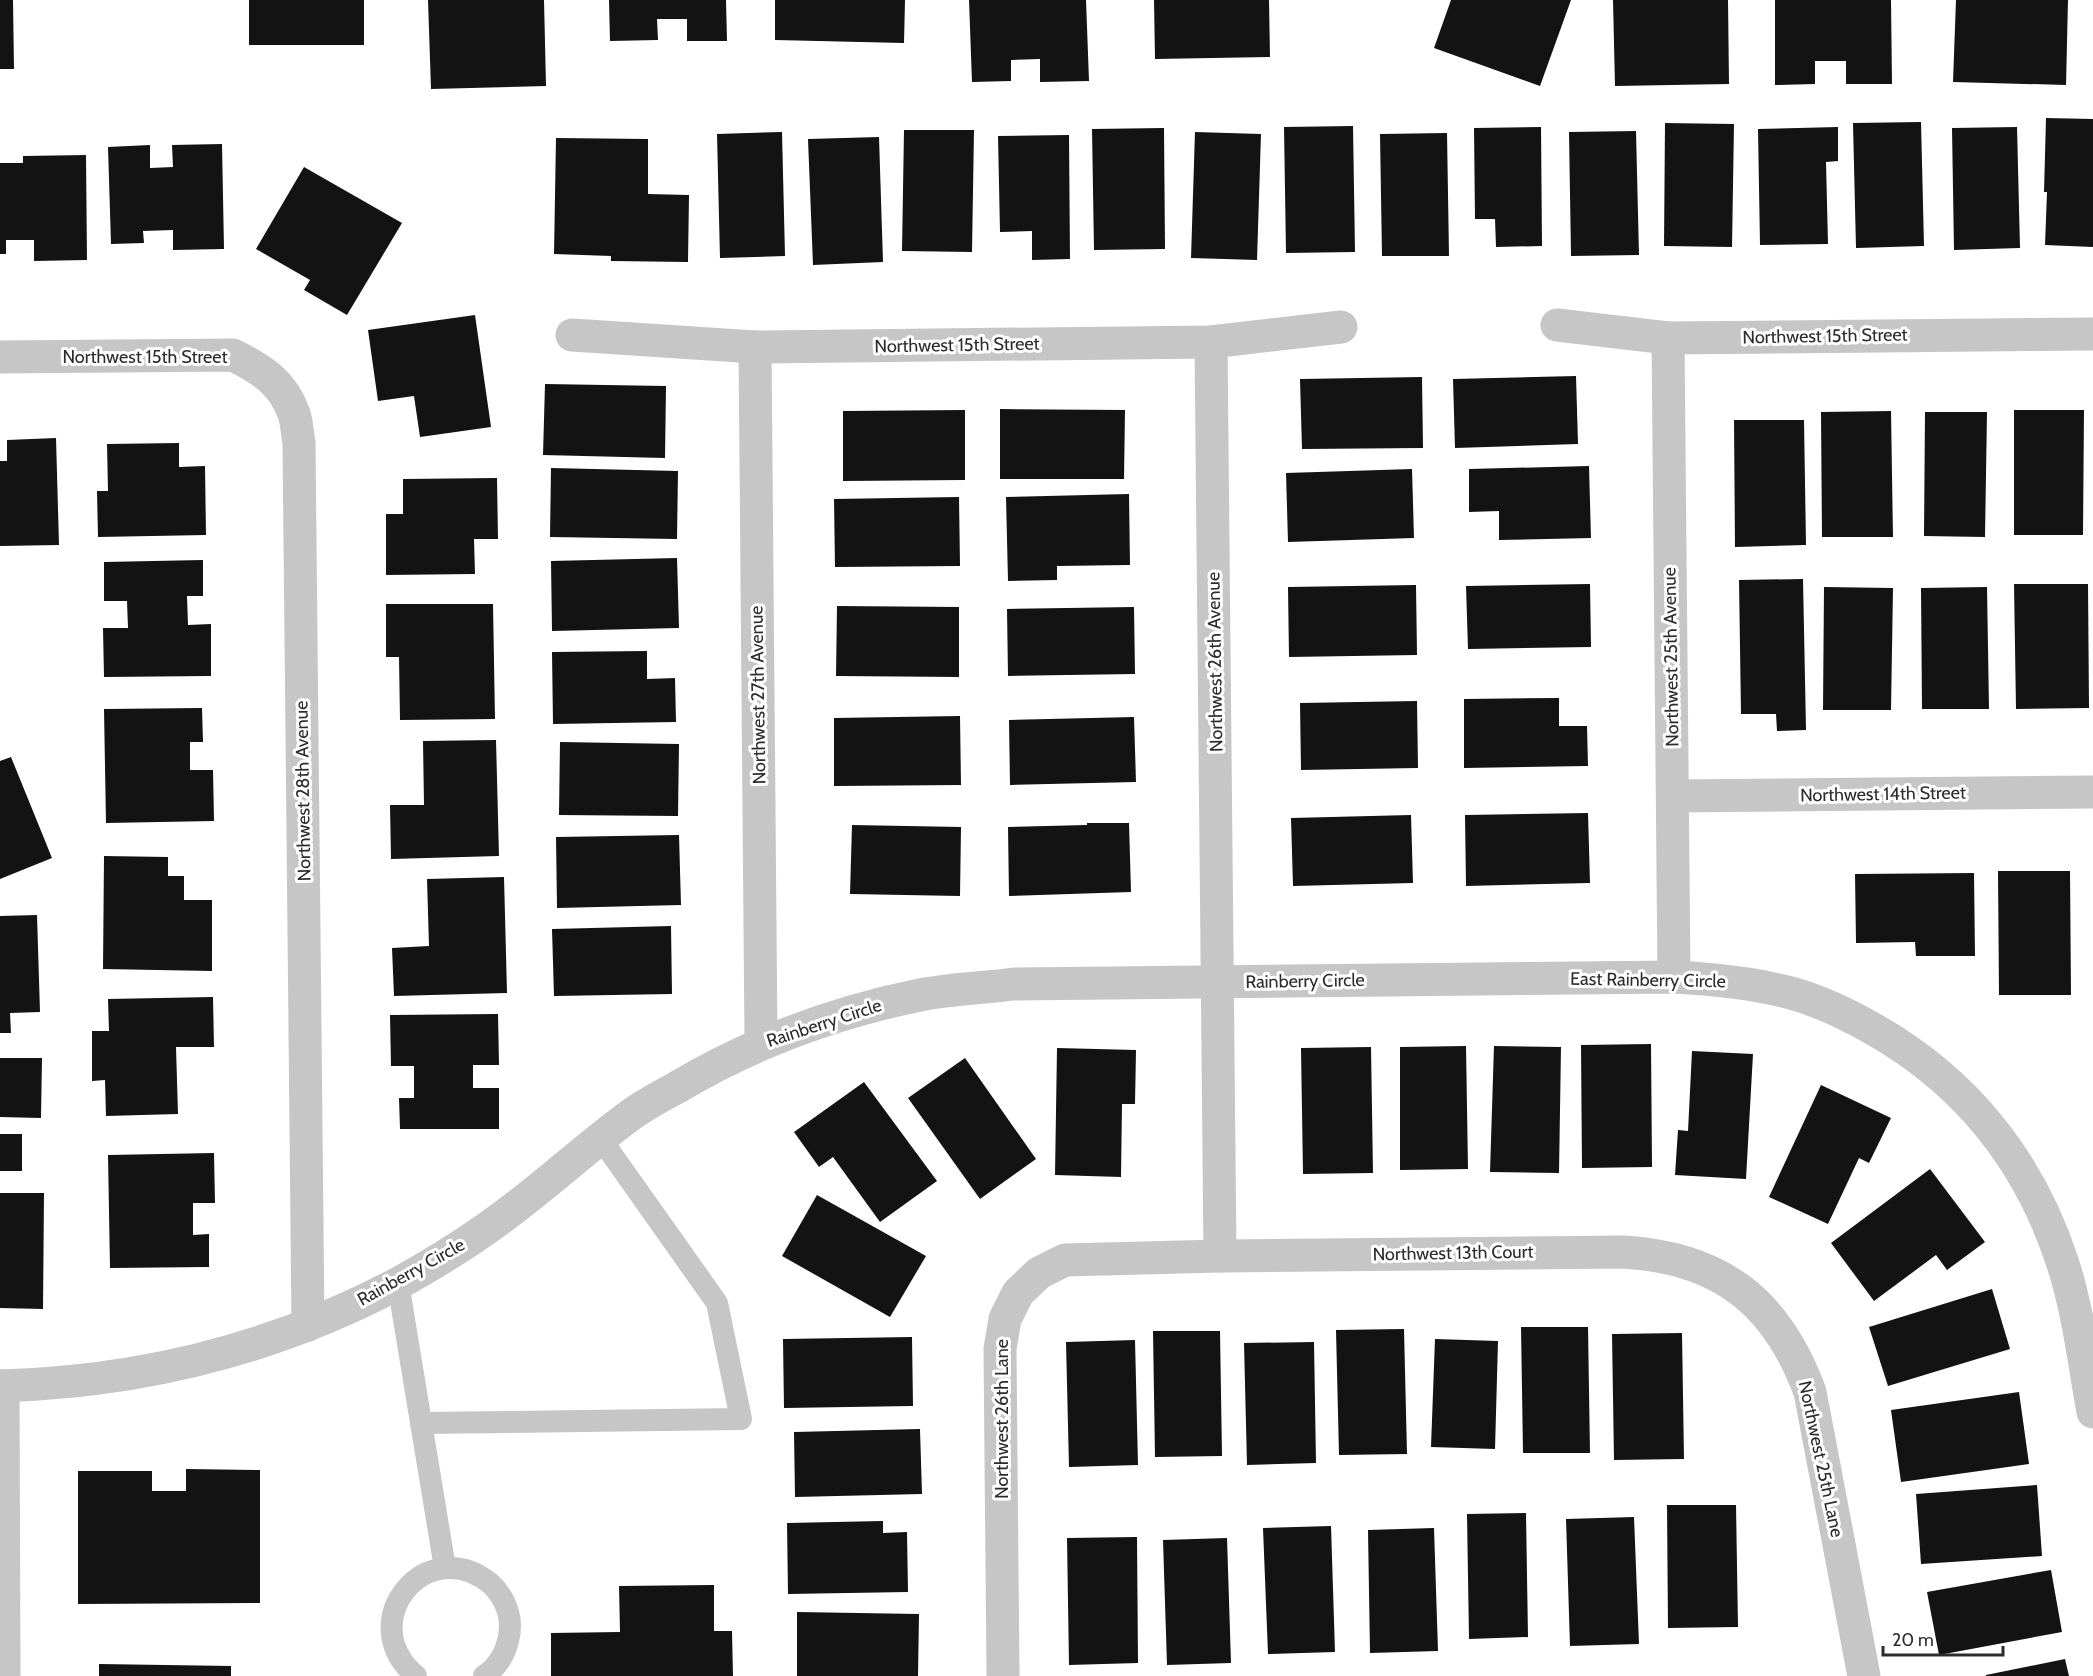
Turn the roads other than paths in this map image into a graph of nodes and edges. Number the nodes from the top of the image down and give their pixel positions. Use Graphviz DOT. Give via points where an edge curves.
graph roads {
  1 [pos="1557,325"];
  2 [pos="1341,327"];
  3 [pos="2093,334"];
  4 [pos="572,335"];
  5 [pos="1668,338"];
  6 [pos="1211,342"];
  7 [pos="755,347"];
  8 [pos="0,357"];
  9 [pos="280,388"];
  10 [pos="2093,792"];
  11 [pos="1673,796"];
  12 [pos="1674,977"];
  13 [pos="1420,979"];
  14 [pos="1218,981"];
  15 [pos="761,1042"];
  16 [pos="601,1139"];
  17 [pos="1220,1256"];
  18 [pos="1684,1261"];
  19 [pos="398,1284"];
  20 [pos="308,1325"];
  21 [pos="1,1386"];
  22 [pos="2093,1413"];
  23 [pos="421,1423"];
  24 [pos="445,1568"];
  25 [pos="4,1676"];
  26 [pos="416,1676"];
  27 [pos="484,1676"];
  28 [pos="1003,1676"];
  29 [pos="1864,1676"];
  1 -- 5 [label="street, Northwest 15th Street"];
  2 -- 6 [label="street, Northwest 15th Street"];
  3 -- 5 [label="street, Northwest 15th Street"];
  4 -- 7 [label="street, Northwest 15th Street"];
  5 -- 11 [label="street, Northwest 25th Avenue"];
  6 -- 7 [label="street, Northwest 15th Street"];
  6 -- 14 [label="street, Northwest 26th Avenue"];
  7 -- 15 [label="street, Northwest 27th Avenue"];
  8 -- 9 [label="street, Northwest 15th Street" via="233,355 260,368"];
  9 -- 20 [label="street, Northwest 28th Avenue" via="294,414 299,442"];
  10 -- 11 [label="street, Northwest 14th Street"];
  11 -- 12 [label="street, Northwest 25th Avenue"];
  12 -- 13 [label="street, East Rainberry Circle"];
  12 -- 22 [label="street, East Rainberry Circle" via="1732,981 1793,993 1850,1015 1903,1046 1971,1103 2009,1151 2040,1204 2070,1290"];
  13 -- 14 [label="street, Rainberry Circle"];
  14 -- 15 [label="street, Rainberry Circle" via="1014,984 922,995 831,1017"];
  14 -- 17 [label="street"];
  15 -- 16 [label="street, Rainberry Circle" via="715,1064 635,1112"];
  16 -- 19 [label="street, Rainberry Circle" via="484,1231"];
  16 -- 23 [label="lane" via="717,1303 741,1419"];
  17 -- 18 [label="street, Northwest 13th Court" via="1624,1252"];
  17 -- 28 [label="street, Northwest 26th Lane" via="1065,1260 1039,1273 1018,1293 1005,1319 1000,1348"];
  18 -- 29 [label="street, Northwest 25th Lane" via="1740,1289 1777,1327 1799,1363 1810,1392"];
  19 -- 20 [label="street, Rainberry Circle"];
  19 -- 23 [label="lane"];
  20 -- 21 [label="street, Rainberry Circle" via="231,1352 165,1368 99,1379"];
  21 -- 25 [label="street"];
  23 -- 24 [label="lane"];
  24 -- 26 [label="lane" via="427,1572 411,1582 392,1614 395,1651"];
  24 -- 27 [label="lane" via="482,1577 506,1605 509,1641 501,1659"];
}
